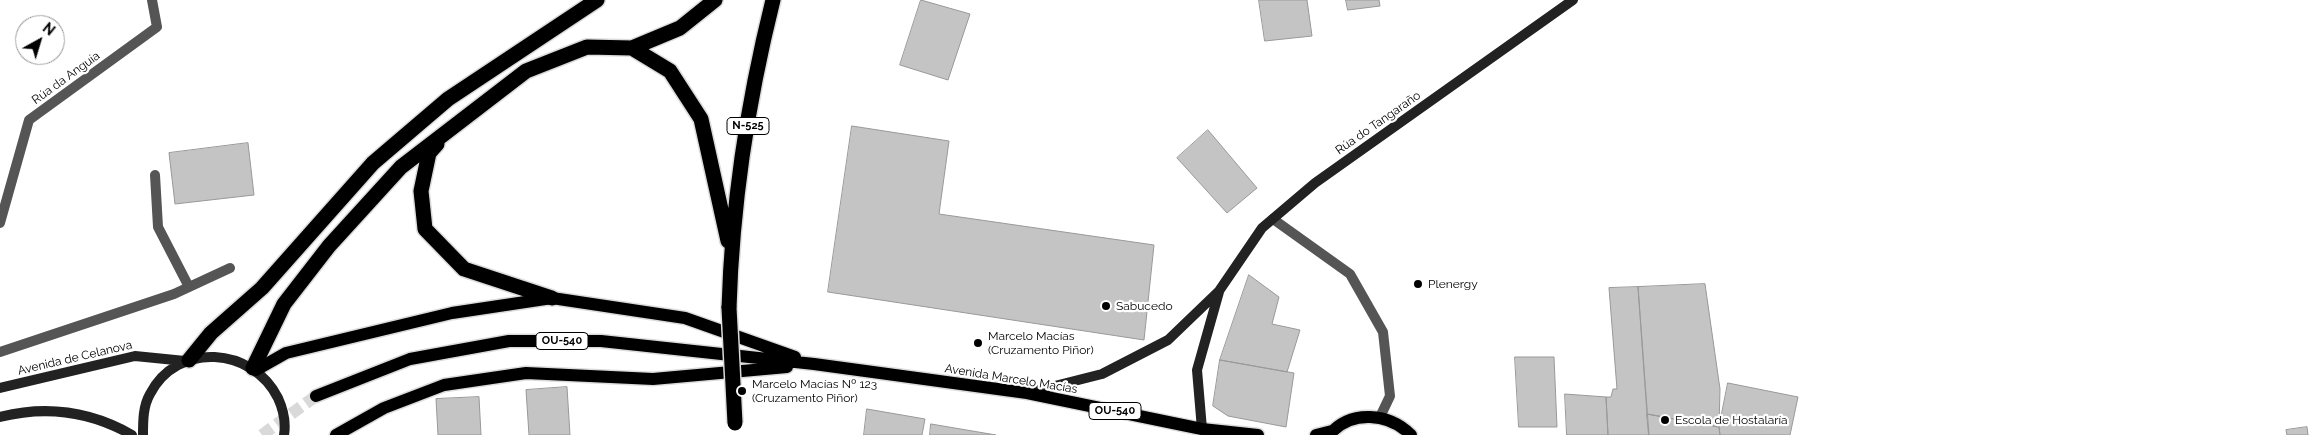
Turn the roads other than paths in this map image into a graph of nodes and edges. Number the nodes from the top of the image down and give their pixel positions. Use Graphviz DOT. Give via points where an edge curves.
graph roads {
  1 [pos="152,0"];
  2 [pos="598,0"];
  3 [pos="715,0"];
  4 [pos="772,0"];
  5 [pos="1573,0"];
  6 [pos="632,48"];
  7 [pos="453,126"];
  8 [pos="155,175"];
  9 [pos="1273,219"];
  10 [pos="0,223"];
  11 [pos="731,252"];
  12 [pos="230,268"];
  13 [pos="189,287"];
  14 [pos="1219,291"];
  15 [pos="552,298"];
  16 [pos="0,352"];
  17 [pos="187,360"];
  18 [pos="814,364"];
  19 [pos="254,369"];
  20 [pos="0,388"];
  21 [pos="1027,393"];
  22 [pos="316,396"];
  23 [pos="0,416"];
  24 [pos="1380,417"];
  25 [pos="735,429"];
  26 [pos="1208,432"];
  27 [pos="1331,433"];
  28 [pos="132,435"];
  29 [pos="143,435"];
  30 [pos="284,435"];
  31 [pos="336,435"];
  32 [pos="1258,435"];
  33 [pos="1316,435"];
  34 [pos="1411,435"];
  1 -- 10 [label="lane, Rúa da Anguía" via="157,27 29,120"];
  2 -- 17 [label="highway" via="448,99 379,158 262,288 211,333"];
  3 -- 6 [label="highway" via="680,28"];
  4 -- 11 [label="highway, N-525" via="756,66"];
  5 -- 9 [label="street, Rúa do Tangaraño" via="1315,183"];
  6 -- 7 [label="highway" via="587,46 526,71"];
  6 -- 11 [label="highway" via="670,70 701,119"];
  7 -- 15 [label="highway" via="429,153 421,191 425,229 464,269"];
  7 -- 19 [label="highway" via="401,167 329,246 284,304"];
  8 -- 13 [label="lane" via="158,227"];
  9 -- 14 [label="street, Rúa do Tangaraño" via="1262,228"];
  9 -- 24 [label="lane" via="1350,274 1383,332 1390,396"];
  11 -- 25 [label="highway, N-525, bridge" via="729,308"];
  12 -- 13 [label="lane"];
  13 -- 16 [label="lane"];
  14 -- 21 [label="street, Rúa do Tangaraño" via="1168,340 1102,374"];
  14 -- 26 [label="street, Rúa do Tangaraño" via="1197,370"];
  15 -- 18 [label="main road, OU-540" via="685,318"];
  15 -- 19 [label="main road, OU-540" via="452,313 295,350"];
  17 -- 19 [label="street" via="211,356 233,358"];
  17 -- 20 [label="street, Avenida de Celanova" via="135,356"];
  17 -- 29 [label="street" via="165,375 150,394 142,416"];
  18 -- 21 [label="main road, Avenida Marcelo Macías / OU-540"];
  18 -- 22 [label="main road, OU-540" via="601,341 509,341 410,360"];
  18 -- 31 [label="main road, OU-540" via="653,379 517,374 444,385 384,408"];
  19 -- 30 [label="street" via="272,386 282,406"];
  21 -- 26 [label="main road, Avenida Marcelo Macías / OU-540"];
  23 -- 28 [label="street" via="20,412 71,411 116,426"];
  24 -- 27 [label="main road" via="1346,421"];
  24 -- 34 [label="main road" via="1397,423"];
  26 -- 32 [label="main road, Avenida Marcelo Macías / OU-540"];
  27 -- 33 [label="main road"];
}
